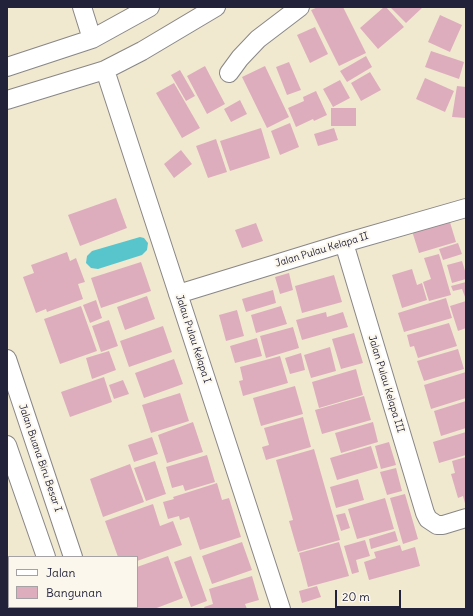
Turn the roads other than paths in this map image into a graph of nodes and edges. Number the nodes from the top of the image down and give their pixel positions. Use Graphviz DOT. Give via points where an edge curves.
graph roads {
  1 [pos="82,7"];
  2 [pos="150,7"];
  3 [pos="216,7"];
  4 [pos="300,7"];
  5 [pos="92,39"];
  6 [pos="7,67"];
  7 [pos="105,70"];
  8 [pos="229,73"];
  9 [pos="7,100"];
  10 [pos="466,208"];
  11 [pos="344,243"];
  12 [pos="178,294"];
  13 [pos="7,359"];
  14 [pos="7,445"];
  15 [pos="466,518"];
  16 [pos="46,556"];
  17 [pos="73,556"];
  18 [pos="281,609"];
  1 -- 5 [label="street"];
  2 -- 5 [label="street"];
  3 -- 7 [label="street" via="142,52"];
  4 -- 8 [label="street" via="258,39"];
  5 -- 6 [label="street"];
  7 -- 9 [label="street"];
  7 -- 12 [label="street, Jalau Pulau Kelapa I"];
  10 -- 11 [label="street, Jalan Pulau Kelapa II"];
  11 -- 12 [label="street, Jalan Pulau Kelapa II"];
  11 -- 15 [label="street, Jalan Pulau Kelapa III" via="425,513 432,523 437,525"];
  12 -- 18 [label="street, Jalau Pulau Kelapa I"];
  13 -- 17 [label="street, Jalan Buana Biru Besar I"];
  14 -- 16 [label="street"];
}
